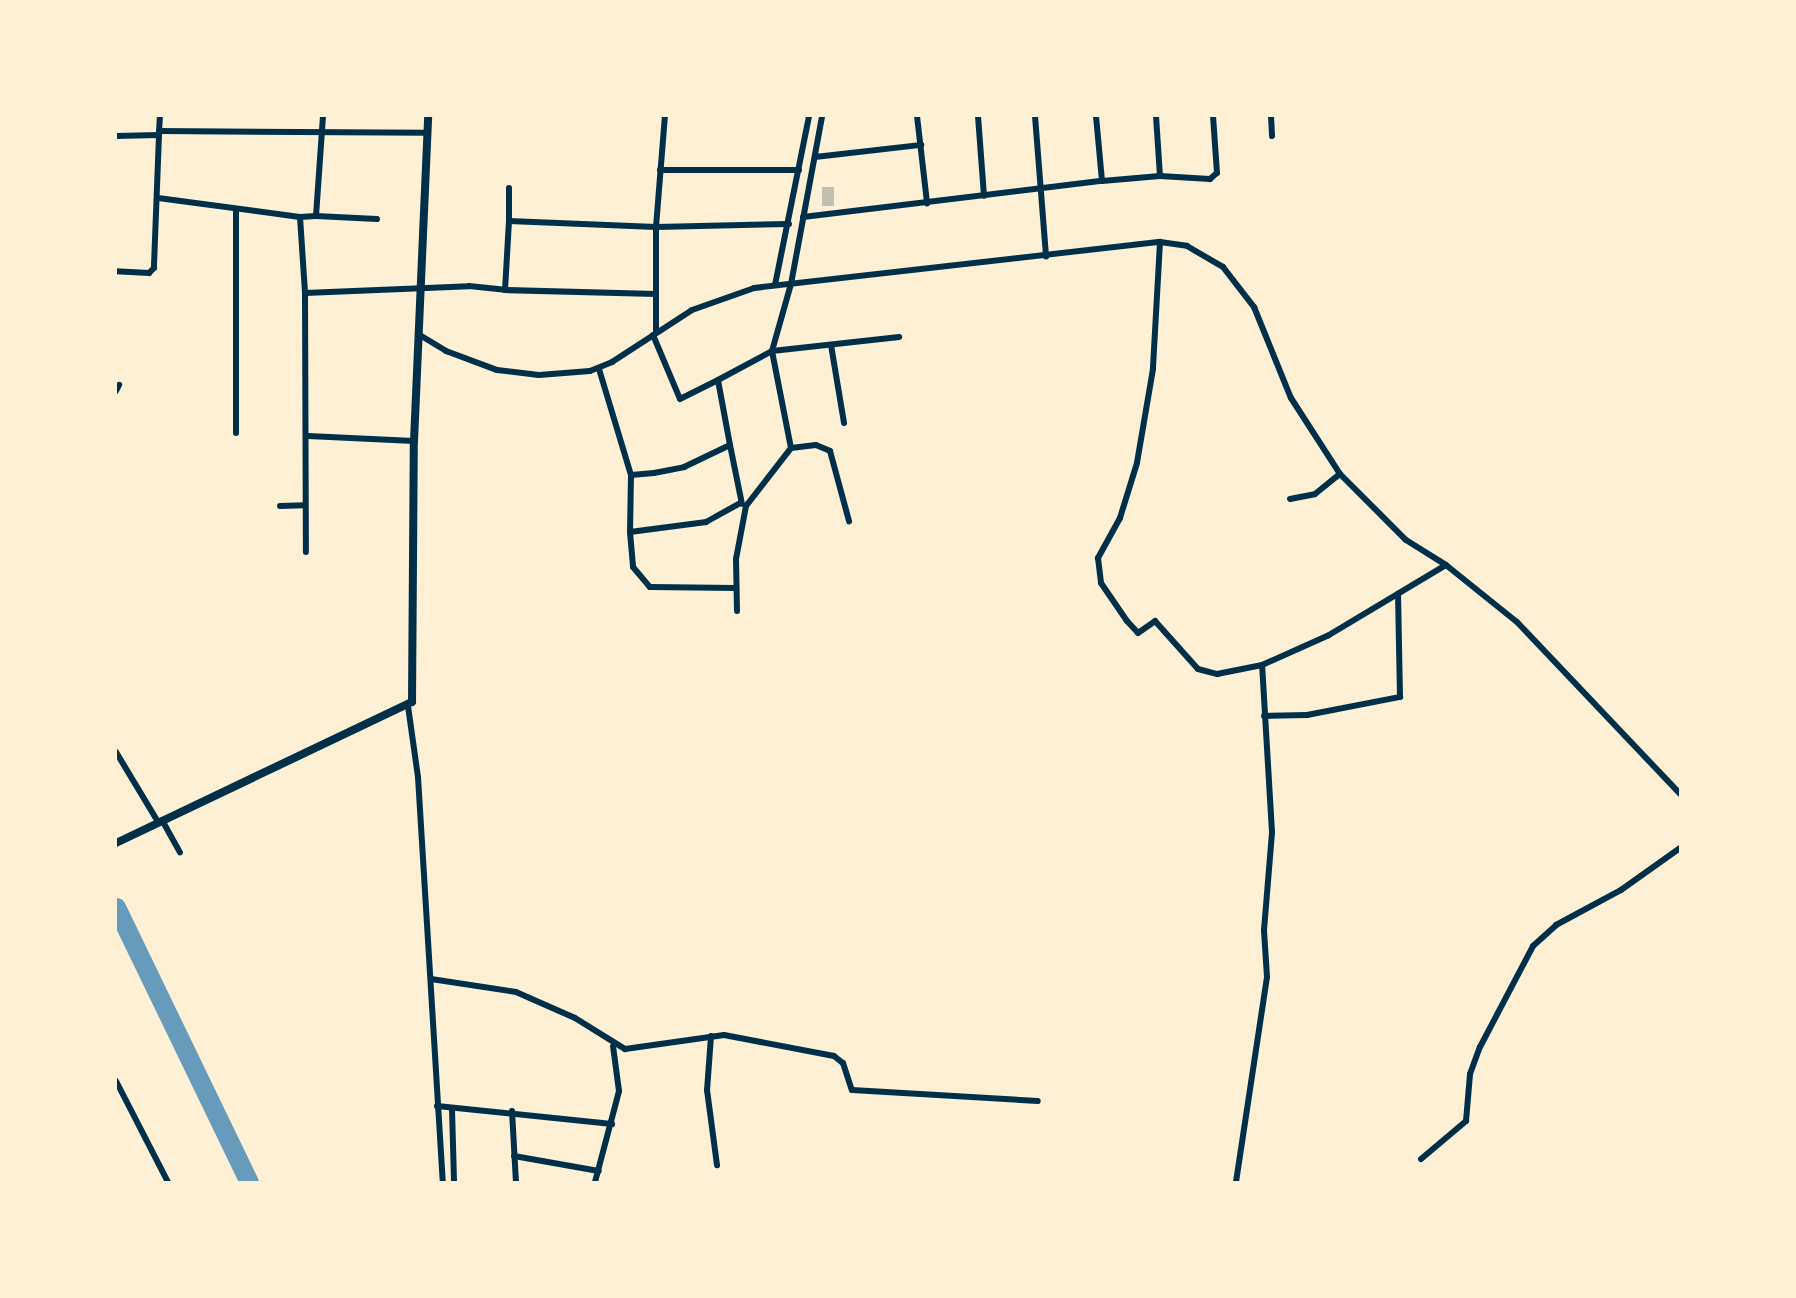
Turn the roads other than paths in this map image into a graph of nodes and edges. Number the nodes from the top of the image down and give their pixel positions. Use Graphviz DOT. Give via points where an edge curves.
graph roads {
  1 [pos="160,116"];
  2 [pos="323,116"];
  3 [pos="428,116"];
  4 [pos="665,116"];
  5 [pos="809,116"];
  6 [pos="822,116"];
  7 [pos="917,116"];
  8 [pos="978,116"];
  9 [pos="1035,116"];
  10 [pos="1096,116"];
  11 [pos="1156,116"];
  12 [pos="1213,116"];
  13 [pos="1271,116"];
  14 [pos="323,131"];
  15 [pos="159,133"];
  16 [pos="427,133"];
  17 [pos="116,136"];
  18 [pos="1272,136"];
  19 [pos="921,145"];
  20 [pos="815,157"];
  21 [pos="660,170"];
  22 [pos="800,170"];
  23 [pos="1160,176"];
  24 [pos="1102,181"];
  25 [pos="509,188"];
  26 [pos="1041,189"];
  27 [pos="984,197"];
  28 [pos="158,198"];
  29 [pos="927,203"];
  30 [pos="236,209"];
  31 [pos="316,216"];
  32 [pos="300,217"];
  33 [pos="803,217"];
  34 [pos="377,219"];
  35 [pos="509,221"];
  36 [pos="789,224"];
  37 [pos="656,228"];
  38 [pos="1160,242"];
  39 [pos="1045,257"];
  40 [pos="116,271"];
  41 [pos="791,284"];
  42 [pos="775,285"];
  43 [pos="420,288"];
  44 [pos="505,290"];
  45 [pos="305,293"];
  46 [pos="656,294"];
  47 [pos="418,334"];
  48 [pos="655,334"];
  49 [pos="899,337"];
  50 [pos="831,345"];
  51 [pos="772,351"];
  52 [pos="599,369"];
  53 [pos="718,380"];
  54 [pos="844,423"];
  55 [pos="236,433"];
  56 [pos="308,436"];
  57 [pos="414,441"];
  58 [pos="730,445"];
  59 [pos="791,448"];
  60 [pos="1340,474"];
  61 [pos="631,475"];
  62 [pos="1290,499"];
  63 [pos="743,504"];
  64 [pos="304,505"];
  65 [pos="280,506"];
  66 [pos="849,521"];
  67 [pos="630,532"];
  68 [pos="306,552"];
  69 [pos="1446,565"];
  70 [pos="736,588"];
  71 [pos="1398,594"];
  72 [pos="737,611"];
  73 [pos="1262,665"];
  74 [pos="408,706"];
  75 [pos="1264,716"];
  76 [pos="116,752"];
  77 [pos="1681,794"];
  78 [pos="160,821"];
  79 [pos="119,841"];
  80 [pos="1681,848"];
  81 [pos="180,852"];
  82 [pos="431,979"];
  83 [pos="710,1036"];
  84 [pos="612,1045"];
  85 [pos="116,1081"];
  86 [pos="1038,1101"];
  87 [pos="437,1106"];
  88 [pos="452,1109"];
  89 [pos="512,1111"];
  90 [pos="612,1124"];
  91 [pos="514,1156"];
  92 [pos="1421,1159"];
  93 [pos="718,1164"];
  94 [pos="599,1171"];
  95 [pos="168,1182"];
  96 [pos="443,1182"];
  97 [pos="454,1182"];
  98 [pos="516,1182"];
  99 [pos="595,1182"];
  100 [pos="1236,1182"];
  1 -- 15 [label="street"];
  2 -- 14 [label="street"];
  3 -- 16 [label="street"];
  4 -- 21 [label="street"];
  5 -- 22 [label="street"];
  6 -- 20 [label="street"];
  7 -- 19 [label="street"];
  8 -- 27 [label="street"];
  9 -- 26 [label="street"];
  10 -- 24 [label="street"];
  11 -- 23 [label="street"];
  12 -- 23 [label="street" via="1214,177"];
  13 -- 18 [label="street"];
  14 -- 15 [label="street"];
  14 -- 16 [label="street"];
  14 -- 31 [label="street"];
  15 -- 17 [label="street"];
  15 -- 28 [label="street"];
  16 -- 43 [label="street"];
  19 -- 20 [label="street"];
  19 -- 29 [label="street"];
  20 -- 33 [label="street"];
  21 -- 22 [label="street"];
  21 -- 37 [label="street"];
  22 -- 36 [label="street"];
  23 -- 24 [label="street"];
  24 -- 26 [label="street"];
  25 -- 35 [label="street"];
  26 -- 27 [label="street"];
  26 -- 39 [label="street"];
  27 -- 29 [label="street"];
  28 -- 30 [label="street"];
  28 -- 40 [label="street" via="154,268 149,273"];
  29 -- 33 [label="street"];
  30 -- 32 [label="street"];
  30 -- 55 [label="street"];
  31 -- 32 [label="street"];
  31 -- 34 [label="street"];
  32 -- 45 [label="street"];
  33 -- 41 [label="street"];
  35 -- 37 [label="street"];
  35 -- 44 [label="street"];
  36 -- 37 [label="street"];
  36 -- 42 [label="street"];
  37 -- 46 [label="street"];
  38 -- 39 [label="street"];
  38 -- 60 [label="street" via="1186,246 1223,267 1254,307 1291,398"];
  38 -- 73 [label="street" via="1153,369 1137,463 1120,518 1101,546 1101,583 1138,633 1156,621 1203,673"];
  39 -- 41 [label="street"];
  41 -- 42 [label="street"];
  41 -- 51 [label="street"];
  42 -- 48 [label="street" via="724,295"];
  43 -- 44 [label="street"];
  43 -- 45 [label="street"];
  43 -- 47 [label="street"];
  44 -- 46 [label="street"];
  45 -- 56 [label="street"];
  46 -- 48 [label="street"];
  47 -- 52 [label="street" via="446,351 497,370 539,375"];
  47 -- 57 [label="street"];
  48 -- 52 [label="street"];
  48 -- 53 [label="street" via="680,399"];
  49 -- 50 [label="street"];
  50 -- 51 [label="street"];
  50 -- 54 [label="street"];
  51 -- 53 [label="street"];
  51 -- 59 [label="street"];
  52 -- 61 [label="street"];
  53 -- 58 [label="street"];
  56 -- 57 [label="street"];
  56 -- 64 [label="street"];
  57 -- 74 [label="street" via="413,696"];
  58 -- 61 [label="street" via="684,467"];
  58 -- 63 [label="street"];
  59 -- 63 [label="street"];
  59 -- 66 [label="street" via="816,445 830,451"];
  60 -- 62 [label="street" via="1315,494"];
  60 -- 69 [label="street" via="1406,540"];
  61 -- 67 [label="street"];
  63 -- 67 [label="street" via="706,522"];
  63 -- 70 [label="street"];
  64 -- 65 [label="street"];
  64 -- 68 [label="street"];
  67 -- 70 [label="street" via="633,567 650,587"];
  69 -- 71 [label="street"];
  69 -- 77 [label="street" via="1549,653"];
  70 -- 72 [label="street"];
  71 -- 73 [label="street" via="1329,635"];
  71 -- 75 [label="street" via="1400,697 1307,715"];
  73 -- 75 [label="street"];
  74 -- 78 [label="street"];
  74 -- 82 [label="street" via="418,777"];
  75 -- 100 [label="street" via="1272,832 1264,930 1267,977"];
  76 -- 78 [label="street"];
  78 -- 79 [label="street"];
  78 -- 81 [label="street"];
  80 -- 92 [label="street" via="1621,890 1556,925 1532,946 1480,1047 1470,1074 1466,1121"];
  82 -- 84 [label="street" via="516,992 575,1018"];
  82 -- 87 [label="street"];
  83 -- 84 [label="street" via="637,1049"];
  83 -- 86 [label="street" via="834,1056 843,1063 852,1090"];
  83 -- 93 [label="street" via="707,1090"];
  84 -- 90 [label="street" via="619,1091"];
  85 -- 95 [label="street"];
  87 -- 88 [label="street"];
  87 -- 96 [label="street"];
  88 -- 89 [label="street"];
  88 -- 97 [label="street"];
  89 -- 90 [label="street"];
  89 -- 91 [label="street"];
  90 -- 94 [label="street"];
  91 -- 94 [label="street"];
  91 -- 98 [label="street"];
  94 -- 99 [label="street"];
}
